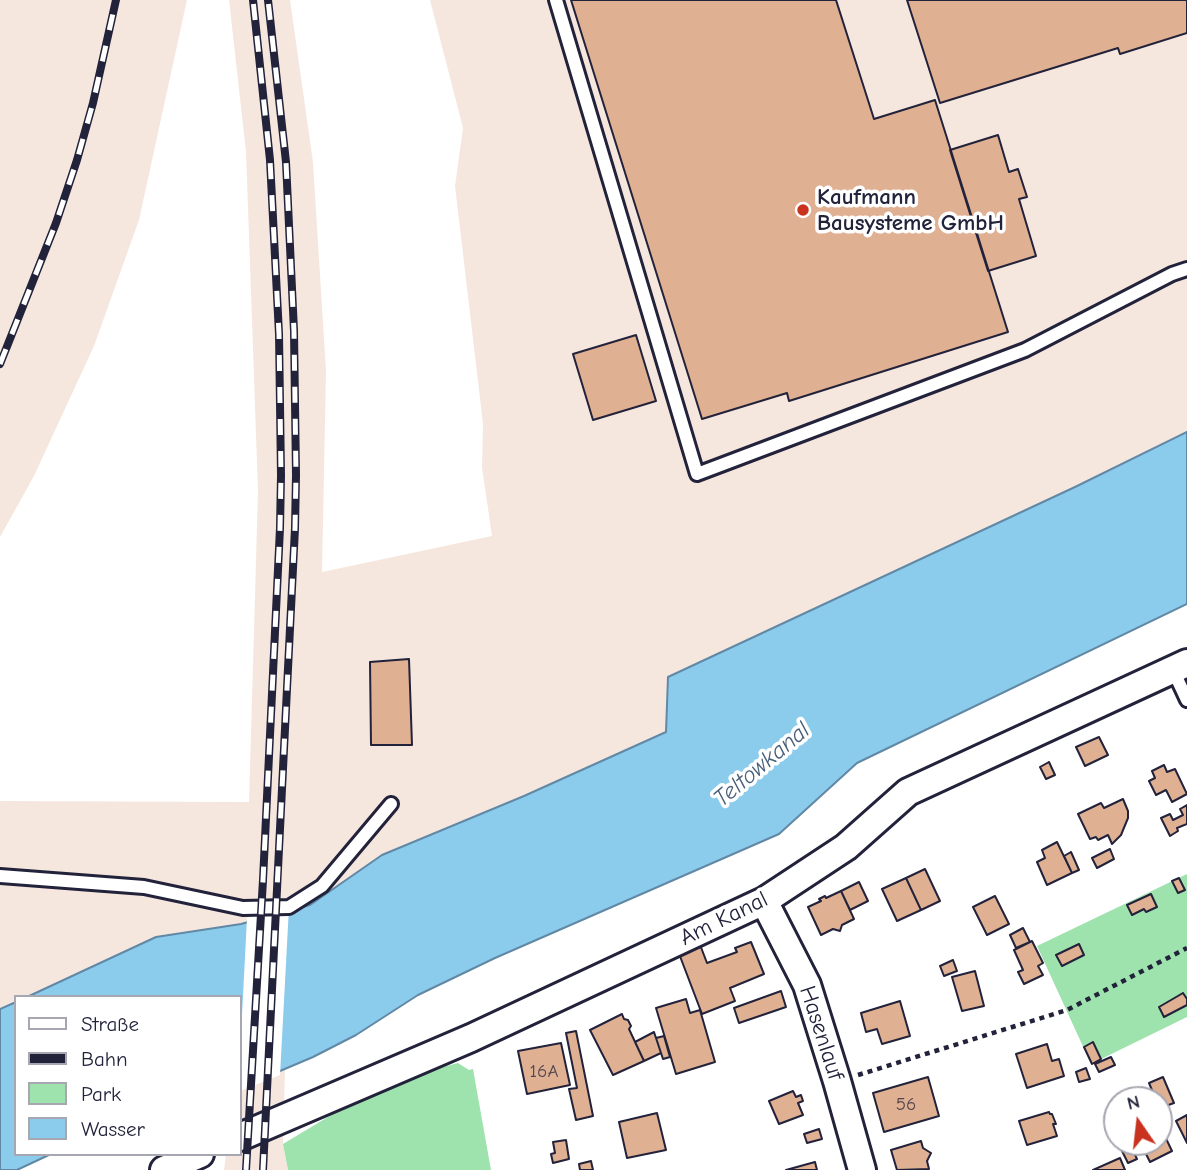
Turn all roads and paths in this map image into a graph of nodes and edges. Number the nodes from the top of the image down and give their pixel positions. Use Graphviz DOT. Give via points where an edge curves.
graph roads {
  1 [pos="556,0"];
  2 [pos="1187,269"];
  3 [pos="1180,667"];
  4 [pos="1187,700"];
  5 [pos="391,804"];
  6 [pos="0,876"];
  7 [pos="764,901"];
  8 [pos="1187,948"];
  9 [pos="837,1081"];
  10 [pos="242,1136"];
  11 [pos="196,1156"];
  12 [pos="164,1170"];
  13 [pos="862,1170"];
  1 -- 2 [label="lane" via="697,474 1025,350"];
  3 -- 4 [label="lane"];
  3 -- 7 [label="street, Am Kanal" via="908,792 846,847"];
  5 -- 6 [label="lane" via="322,886 289,907 243,908 144,887"];
  7 -- 9 [label="street, Hasenlauf" via="807,985"];
  7 -- 10 [label="street, Am Kanal" via="471,1038"];
  8 -- 9 [label="path" via="1067,1010"];
  9 -- 13 [label="street, Hasenlauf"];
  11 -- 12 [label="street"];
}
